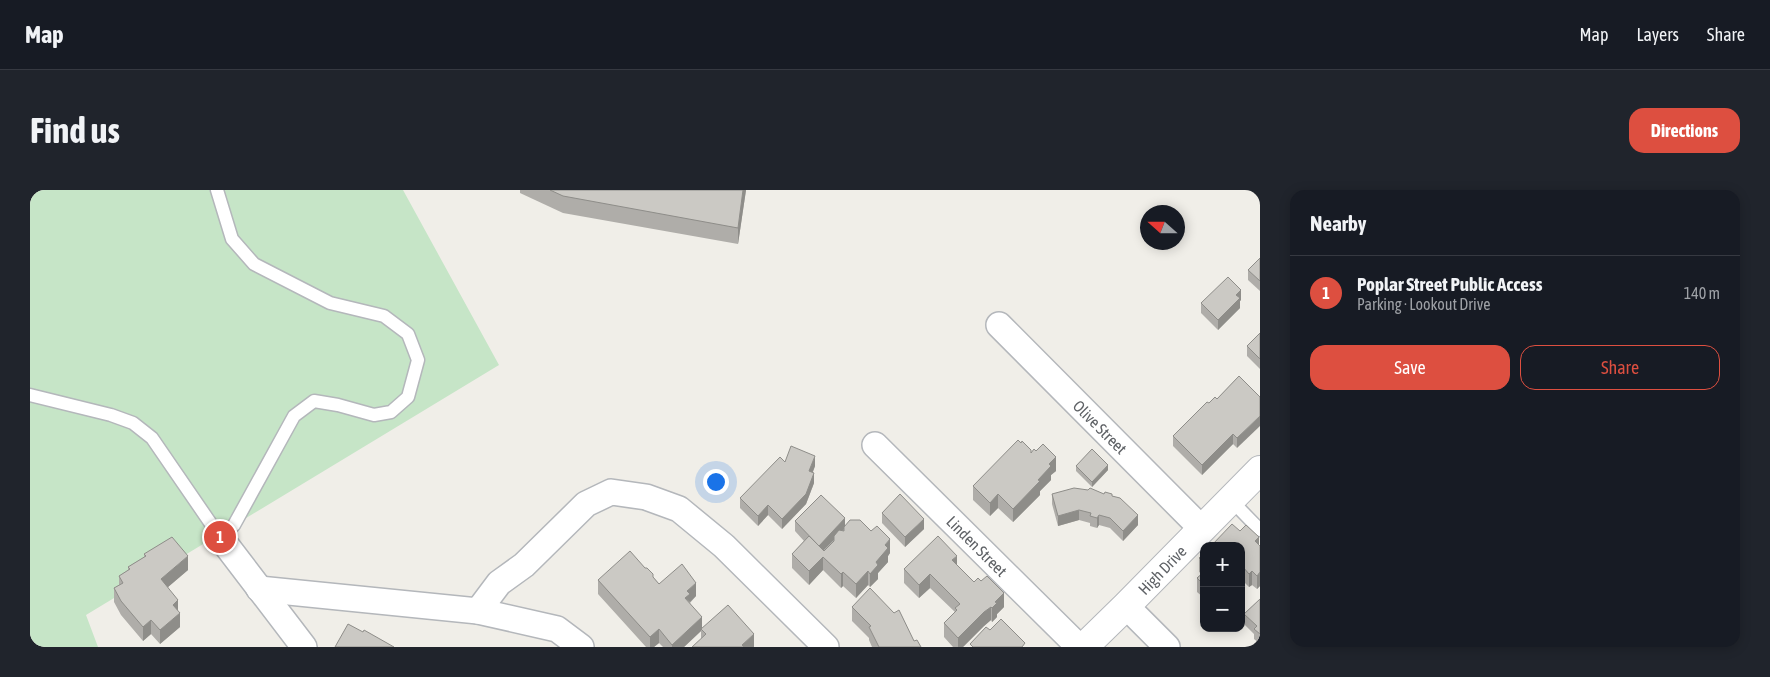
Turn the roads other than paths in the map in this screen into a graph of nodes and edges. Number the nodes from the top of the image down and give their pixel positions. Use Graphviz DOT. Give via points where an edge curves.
graph roads {
  1 [pos="216,190"];
  2 [pos="998,325"];
  3 [pos="30,395"];
  4 [pos="875,445"];
  5 [pos="1260,470"];
  6 [pos="1230,500"];
  7 [pos="1202,529"];
  8 [pos="1260,530"];
  9 [pos="220,536"];
  10 [pos="259,589"];
  11 [pos="1126,606"];
  12 [pos="478,611"];
  13 [pos="304,647"];
  14 [pos="581,647"];
  15 [pos="826,647"];
  16 [pos="1079,647"];
  17 [pos="1084,647"];
  18 [pos="1167,647"];
  1 -- 9 [label="lane" via="232,239 254,264 330,303 384,316 408,334 418,360 408,397 391,412 374,415 314,401 294,416 234,524"];
  2 -- 7 [label="street, Olive Street"];
  3 -- 9 [label="lane" via="133,423 152,438"];
  4 -- 16 [label="street, Linden Street"];
  5 -- 6 [label="street, High Drive"];
  6 -- 7 [label="street, High Drive"];
  6 -- 8 [label="lane"];
  7 -- 11 [label="street, High Drive"];
  9 -- 10 [label="street"];
  10 -- 12 [label="street"];
  10 -- 13 [label="street"];
  11 -- 17 [label="street, High Drive"];
  11 -- 18 [label="street"];
  12 -- 14 [label="street" via="557,629"];
  12 -- 15 [label="street" via="499,583 524,565 586,504 611,492 646,496 679,509 724,546"];
}
